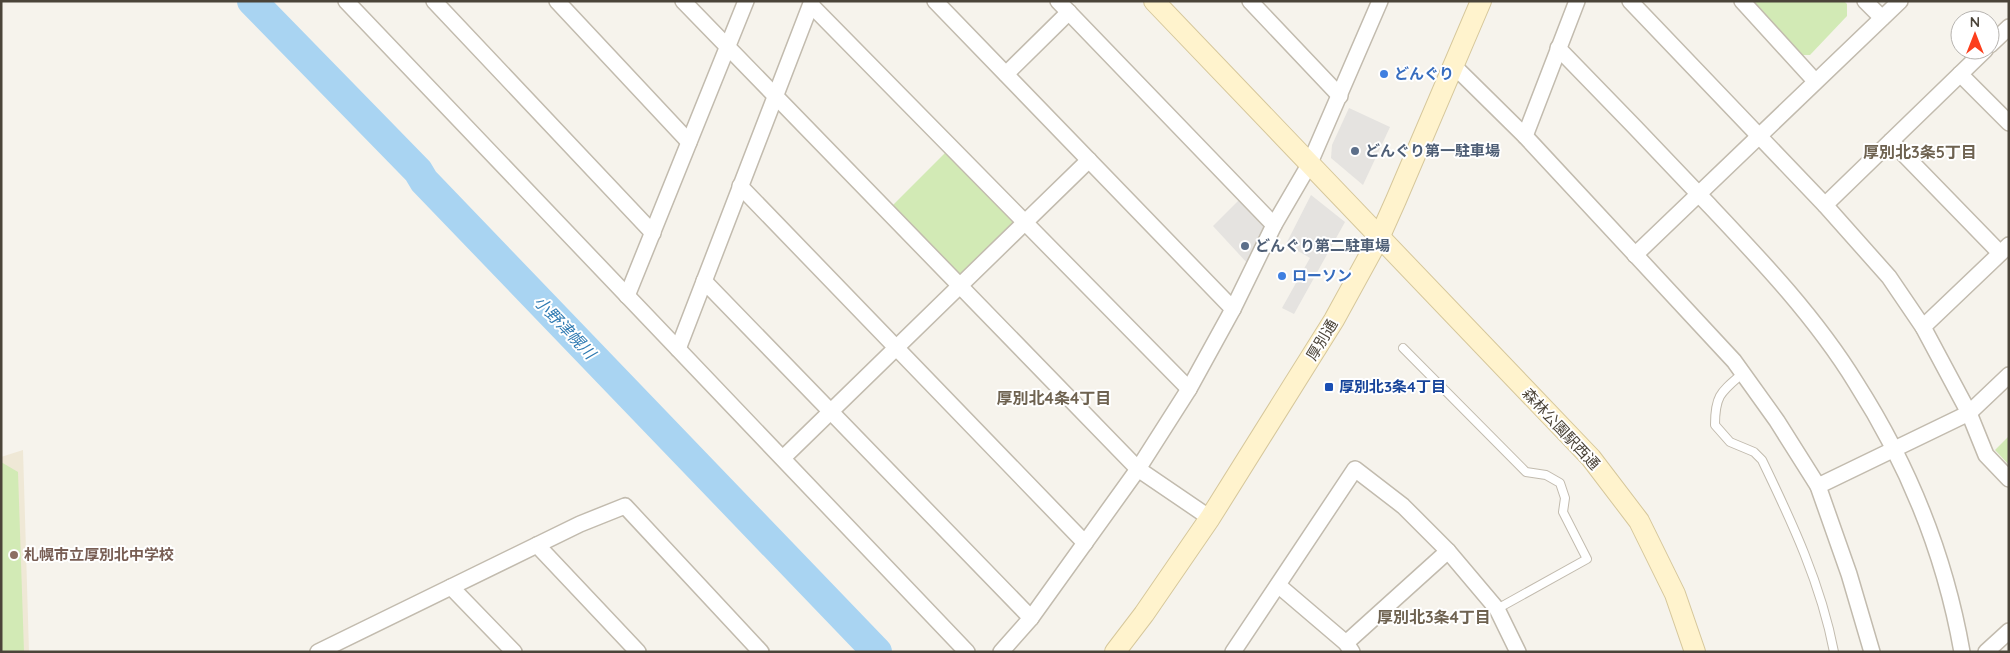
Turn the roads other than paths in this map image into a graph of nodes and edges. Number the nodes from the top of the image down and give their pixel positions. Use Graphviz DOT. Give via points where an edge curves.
graph roads {
  1 [pos="346,1"];
  2 [pos="434,1"];
  3 [pos="557,1"];
  4 [pos="683,1"];
  5 [pos="746,1"];
  6 [pos="935,1"];
  7 [pos="1154,1"];
  8 [pos="1250,1"];
  9 [pos="1481,1"];
  10 [pos="1577,1"];
  11 [pos="1630,1"];
  12 [pos="1742,1"];
  13 [pos="1865,1"];
  14 [pos="1900,1"];
  15 [pos="812,3"];
  16 [pos="1378,3"];
  17 [pos="1064,7"];
  18 [pos="1882,18"];
  19 [pos="728,47"];
  20 [pos="1558,48"];
  21 [pos="1975,60"];
  22 [pos="1454,66"];
  23 [pos="1006,74"];
  24 [pos="1960,74"];
  25 [pos="1815,81"];
  26 [pos="775,96"];
  27 [pos="1340,96"];
  28 [pos="2009,123"];
  29 [pos="1525,136"];
  30 [pos="1760,136"];
  31 [pos="1891,141"];
  32 [pos="689,142"];
  33 [pos="1089,160"];
  34 [pos="1309,165"];
  35 [pos="740,186"];
  36 [pos="1698,193"];
  37 [pos="1825,205"];
  38 [pos="1025,222"];
  39 [pos="1274,226"];
  40 [pos="653,233"];
  41 [pos="1379,238"];
  42 [pos="2004,249"];
  43 [pos="1635,255"];
  44 [pos="704,281"];
  45 [pos="960,286"];
  46 [pos="627,296"];
  47 [pos="1233,309"];
  48 [pos="1923,327"];
  49 [pos="896,348"];
  50 [pos="1403,348"];
  51 [pos="678,349"];
  52 [pos="1743,373"];
  53 [pos="2009,374"];
  54 [pos="1189,389"];
  55 [pos="830,412"];
  56 [pos="1969,413"];
  57 [pos="1894,448"];
  58 [pos="782,458"];
  59 [pos="1138,469"];
  60 [pos="2009,479"];
  61 [pos="1818,486"];
  62 [pos="1210,518"];
  63 [pos="1085,543"];
  64 [pos="537,545"];
  65 [pos="1448,551"];
  66 [pos="1278,585"];
  67 [pos="451,587"];
  68 [pos="1497,609"];
  69 [pos="1031,618"];
  70 [pos="2009,631"];
  71 [pos="1349,647"];
  72 [pos="318,652"];
  73 [pos="514,652"];
  74 [pos="638,652"];
  75 [pos="761,652"];
  76 [pos="967,652"];
  77 [pos="1001,652"];
  78 [pos="1115,652"];
  79 [pos="1233,652"];
  80 [pos="1518,652"];
  81 [pos="1696,652"];
  82 [pos="1834,652"];
  83 [pos="1872,652"];
  84 [pos="1962,652"];
  85 [pos="1986,652"];
  1 -- 46 [label="street"];
  2 -- 40 [label="street"];
  3 -- 32 [label="street"];
  4 -- 19 [label="street"];
  5 -- 19 [label="street"];
  6 -- 23 [label="street"];
  7 -- 34 [label="street, 森林公園駅西通"];
  8 -- 27 [label="street"];
  9 -- 22 [label="street, 厚別通"];
  10 -- 20 [label="street"];
  11 -- 30 [label="street"];
  12 -- 25 [label="street"];
  13 -- 18 [label="street"];
  14 -- 18 [label="street"];
  15 -- 26 [label="street"];
  15 -- 38 [label="street"];
  16 -- 27 [label="street"];
  17 -- 23 [label="street"];
  17 -- 39 [label="street"];
  18 -- 25 [label="street"];
  19 -- 26 [label="street"];
  19 -- 32 [label="street"];
  20 -- 29 [label="street"];
  20 -- 36 [label="street"];
  21 -- 24 [label="street"];
  22 -- 29 [label="street"];
  22 -- 41 [label="street, 厚別通"];
  23 -- 33 [label="street"];
  24 -- 28 [label="street"];
  24 -- 31 [label="street"];
  25 -- 30 [label="street"];
  26 -- 35 [label="street"];
  26 -- 45 [label="street"];
  27 -- 34 [label="street"];
  29 -- 43 [label="street"];
  30 -- 36 [label="street"];
  30 -- 37 [label="street"];
  31 -- 37 [label="street"];
  31 -- 42 [label="street"];
  32 -- 40 [label="street"];
  33 -- 38 [label="street"];
  33 -- 47 [label="street"];
  34 -- 39 [label="street"];
  34 -- 41 [label="street, 森林公園駅西通"];
  35 -- 44 [label="street"];
  35 -- 49 [label="street"];
  36 -- 43 [label="street"];
  36 -- 57 [label="street" via="1765,264 1812,321 1856,382"];
  37 -- 48 [label="street" via="1888,278"];
  38 -- 45 [label="street"];
  38 -- 54 [label="street"];
  39 -- 47 [label="street"];
  40 -- 46 [label="street"];
  41 -- 62 [label="street, 厚別通" via="1334,320"];
  41 -- 81 [label="street, 森林公園駅西通" via="1591,458 1639,521 1675,594"];
  42 -- 48 [label="street"];
  43 -- 52 [label="street"];
  44 -- 51 [label="street"];
  44 -- 55 [label="street"];
  45 -- 49 [label="street"];
  45 -- 59 [label="street"];
  46 -- 51 [label="street"];
  47 -- 54 [label="street"];
  48 -- 56 [label="street"];
  49 -- 55 [label="street"];
  49 -- 63 [label="street"];
  50 -- 68 [label="lane" via="1526,472 1546,475 1560,483 1565,498 1563,512 1586,559"];
  51 -- 58 [label="street"];
  52 -- 61 [label="street"];
  52 -- 82 [label="lane" via="1721,393 1715,409 1715,425 1730,442 1754,452 1762,460 1793,524 1814,578"];
  53 -- 56 [label="street"];
  54 -- 59 [label="street"];
  55 -- 58 [label="street"];
  55 -- 69 [label="street"];
  56 -- 57 [label="street"];
  56 -- 60 [label="street" via="1986,456"];
  57 -- 61 [label="street"];
  57 -- 84 [label="street" via="1919,500 1938,551"];
  58 -- 76 [label="street"];
  59 -- 62 [label="street"];
  59 -- 63 [label="street"];
  61 -- 83 [label="street"];
  62 -- 78 [label="street, 厚別通"];
  63 -- 69 [label="street"];
  64 -- 67 [label="street"];
  64 -- 74 [label="street"];
  64 -- 75 [label="street" via="625,506"];
  65 -- 66 [label="street" via="1403,506 1356,469"];
  65 -- 68 [label="street"];
  65 -- 71 [label="street"];
  66 -- 71 [label="street"];
  66 -- 79 [label="street"];
  67 -- 72 [label="street"];
  67 -- 73 [label="street"];
  68 -- 80 [label="street"];
  69 -- 77 [label="street"];
  70 -- 85 [label="street"];
}
